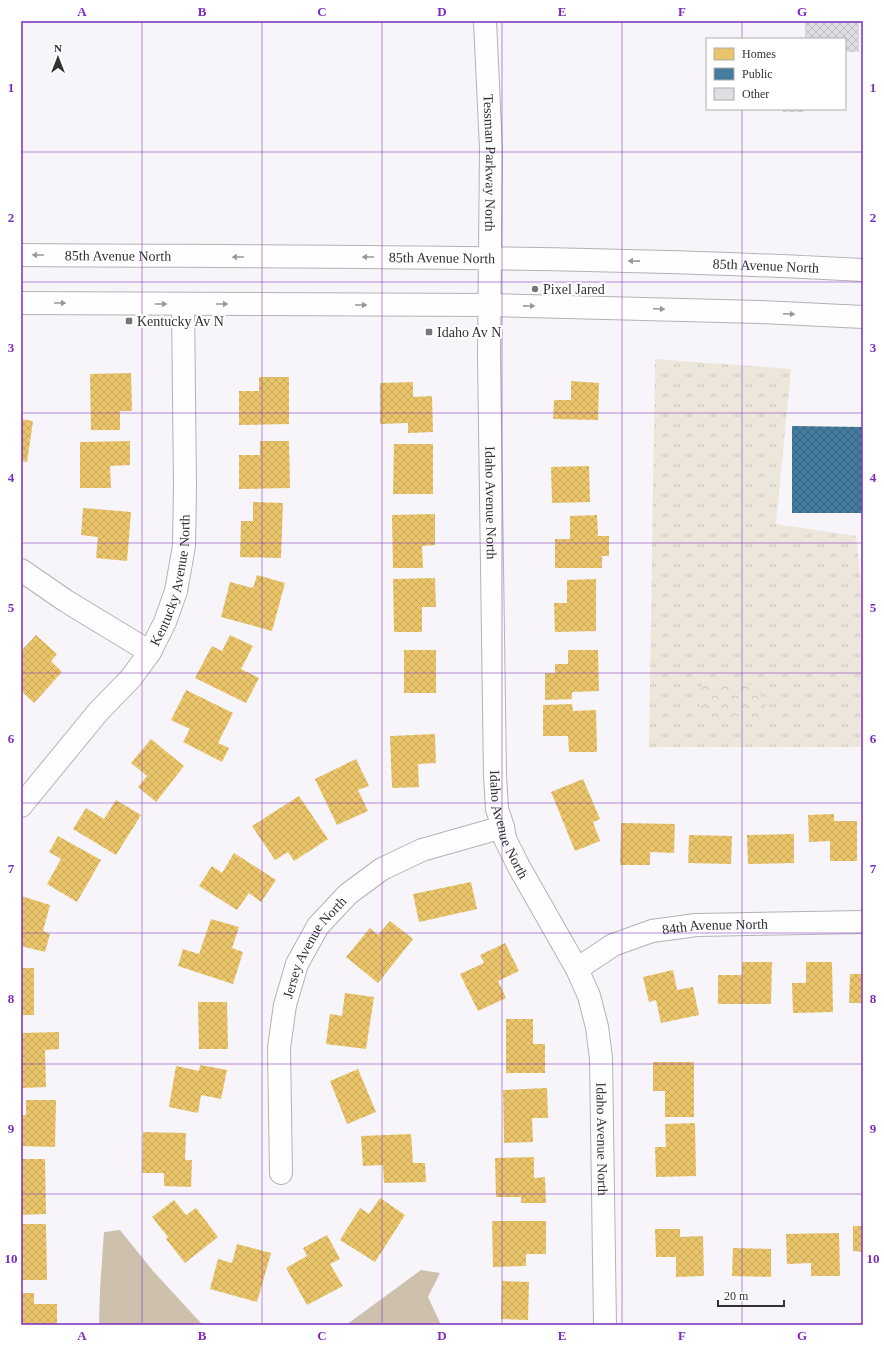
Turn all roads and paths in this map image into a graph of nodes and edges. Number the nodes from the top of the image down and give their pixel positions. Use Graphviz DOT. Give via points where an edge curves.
graph roads {
  1 [pos="485,21"];
  2 [pos="21,255"];
  3 [pos="491,258"];
  4 [pos="863,270"];
  5 [pos="21,303"];
  6 [pos="183,304"];
  7 [pos="490,305"];
  8 [pos="863,317"];
  9 [pos="21,570"];
  10 [pos="150,652"];
  11 [pos="21,806"];
  12 [pos="503,826"];
  13 [pos="863,922"];
  14 [pos="577,968"];
  15 [pos="281,1173"];
  16 [pos="605,1325"];
  1 -- 3 [label="street, Tessman Parkway North" via="491,149"];
  3 -- 2 [label="street, 85th Avenue North, one-way"];
  4 -- 3 [label="street, 85th Avenue North, one-way"];
  3 -- 7 [label="street, Tessman Parkway North"];
  5 -- 6 [label="street, one-way"];
  6 -- 7 [label="street, one-way"];
  6 -- 10 [label="street, Kentucky Avenue North" via="184,546 176,592"];
  7 -- 8 [label="street, one-way"];
  7 -- 12 [label="street, Idaho Avenue North" via="495,776 498,808"];
  9 -- 10 [label="street" via="66,601"];
  10 -- 11 [label="street, Kentucky Avenue North" via="131,678 98,712"];
  12 -- 14 [label="street, Idaho Avenue North" via="505,839 519,867"];
  12 -- 15 [label="street, Jersey Avenue North" via="422,850 382,869 348,894 318,926 297,964 285,1005 279,1048"];
  13 -- 14 [label="street, 84th Avenue North" via="696,925 652,931 613,945"];
  14 -- 16 [label="street, Idaho Avenue North" via="589,996 601,1058"];
}
